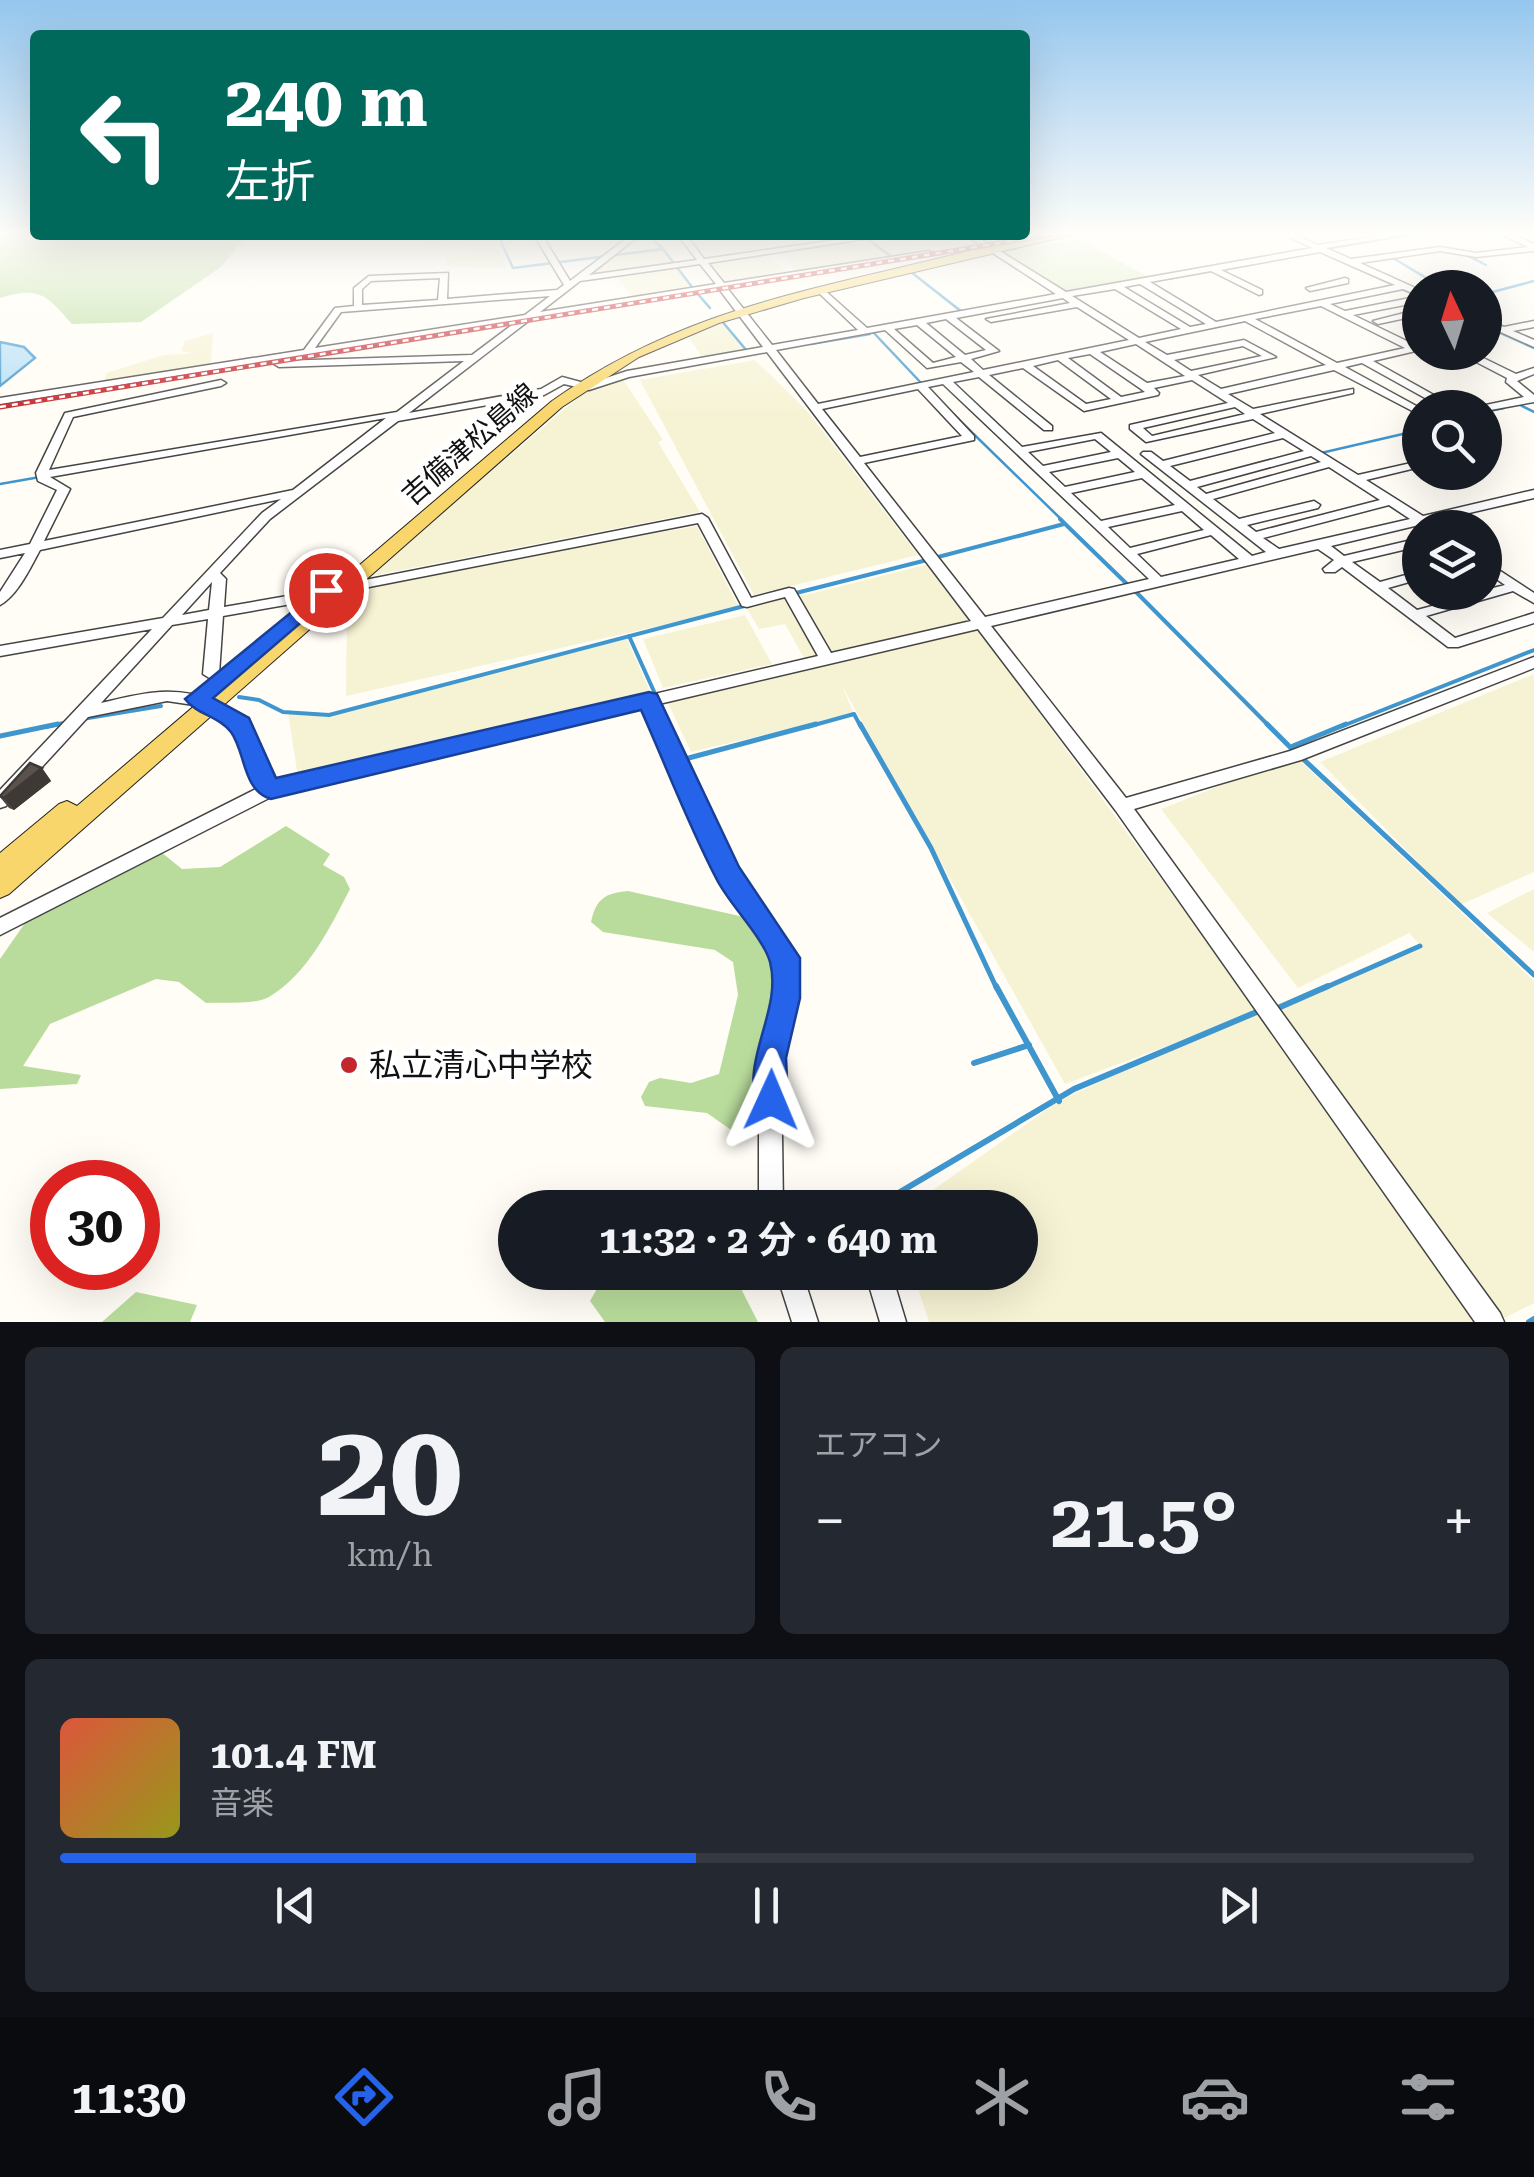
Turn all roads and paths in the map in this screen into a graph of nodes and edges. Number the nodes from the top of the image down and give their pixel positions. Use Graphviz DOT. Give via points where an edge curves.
graph roads {
  1 [pos="358,295"];
  2 [pos="443,295"];
  3 [pos="536,295"];
  4 [pos="556,295"];
  5 [pos="652,295"];
  6 [pos="728,295"];
  7 [pos="783,295"];
  8 [pos="785,295"];
  9 [pos="826,295"];
  10 [pos="1062,295"];
  11 [pos="1081,295"];
  12 [pos="1130,295"];
  13 [pos="1163,295"];
  14 [pos="1339,295"];
  15 [pos="1354,295"];
  16 [pos="1346,297"];
  17 [pos="1067,298"];
  18 [pos="1402,300"];
  19 [pos="442,302"];
  20 [pos="1320,302"];
  21 [pos="738,307"];
  22 [pos="358,308"];
  23 [pos="1348,313"];
  24 [pos="530,314"];
  25 [pos="950,316"];
  26 [pos="1402,316"];
  27 [pos="1244,317"];
  28 [pos="991,320"];
  29 [pos="1378,321"];
  30 [pos="919,322"];
  31 [pos="1213,324"];
  32 [pos="1534,324"];
  33 [pos="1402,325"];
  34 [pos="1398,326"];
  35 [pos="888,328"];
  36 [pos="1502,328"];
  37 [pos="1187,329"];
  38 [pos="865,332"];
  39 [pos="1502,333"];
  40 [pos="1134,341"];
  41 [pos="1402,341"];
  42 [pos="1534,344"];
  43 [pos="773,349"];
  44 [pos="309,350"];
  45 [pos="1091,350"];
  46 [pos="1402,351"];
  47 [pos="1059,356"];
  48 [pos="471,358"];
  49 [pos="963,358"];
  50 [pos="1164,359"];
  51 [pos="1364,360"];
  52 [pos="279,364"];
  53 [pos="1024,364"];
  54 [pos="1337,366"];
  55 [pos="982,373"];
  56 [pos="1518,375"];
  57 [pos="1191,376"];
  58 [pos="944,380"];
  59 [pos="1534,380"];
  60 [pos="220,383"];
  61 [pos="576,384"];
  62 [pos="922,385"];
  63 [pos="1145,387"];
  64 [pos="1349,390"];
  65 [pos="1419,390"];
  66 [pos="1219,394"];
  67 [pos="1119,400"];
  68 [pos="0,401"];
  69 [pos="1402,402"];
  70 [pos="1236,404"];
  71 [pos="1502,405"];
  72 [pos="818,407"];
  73 [pos="1252,414"];
  74 [pos="395,416"];
  75 [pos="1048,428"];
  76 [pos="1285,434"];
  77 [pos="1019,450"];
  78 [pos="1313,452"];
  79 [pos="1120,454"];
  80 [pos="1147,454"];
  81 [pos="859,461"];
  82 [pos="1162,464"];
  83 [pos="1327,464"];
  84 [pos="1402,468"];
  85 [pos="1040,470"];
  86 [pos="1144,474"];
  87 [pos="42,476"];
  88 [pos="1356,479"];
  89 [pos="1189,485"];
  90 [pos="1062,490"];
  91 [pos="295,492"];
  92 [pos="1534,494"];
  93 [pos="1207,498"];
  94 [pos="1386,502"];
  95 [pos="1314,505"];
  96 [pos="1184,506"];
  97 [pos="1472,510"];
  98 [pos="1402,512"];
  99 [pos="1239,523"];
  100 [pos="1099,525"];
  101 [pos="1402,527"];
  102 [pos="1214,531"];
  103 [pos="1254,536"];
  104 [pos="1319,543"];
  105 [pos="1402,547"];
  106 [pos="31,548"];
  107 [pos="1128,552"];
  108 [pos="0,554"];
  109 [pos="1276,554"];
  110 [pos="1249,560"];
  111 [pos="1337,564"];
  112 [pos="214,574"];
  113 [pos="1502,576"];
  114 [pos="1402,580"];
  115 [pos="1158,581"];
  116 [pos="1378,586"];
  117 [pos="1516,586"];
  118 [pos="332,592"];
  119 [pos="1534,599"];
  120 [pos="0,601"];
  121 [pos="219,612"];
  122 [pos="1415,615"];
  123 [pos="1534,618"];
  124 [pos="167,622"];
  125 [pos="980,622"];
  126 [pos="0,652"];
  127 [pos="827,658"];
  128 [pos="1534,662"];
  129 [pos="211,674"];
  130 [pos="655,699"];
  131 [pos="203,702"];
  132 [pos="78,718"];
  133 [pos="271,789"];
  134 [pos="0,801"];
  135 [pos="1122,806"];
  136 [pos="0,867"];
  137 [pos="0,887"];
  138 [pos="0,927"];
  139 [pos="771,1190"];
  140 [pos="795,1290"];
  141 [pos="883,1290"];
  142 [pos="1485,1320"];
  143 [pos="806,1322"];
  144 [pos="893,1322"];
  1 -- 22 [label="street"];
  2 -- 19 [label="street"];
  3 -- 19 [label="street"];
  4 -- 24 [label="street"];
  5 -- 24 [label="street"];
  6 -- 21 [label="street"];
  7 -- 21 [label="main road, 吉備津松島線"];
  8 -- 21 [label="main road, 吉備津松島線"];
  9 -- 38 [label="street"];
  10 -- 17 [label="street"];
  11 -- 17 [label="street"];
  12 -- 37 [label="street"];
  13 -- 31 [label="street"];
  14 -- 16 [label="street"];
  15 -- 16 [label="street"];
  16 -- 20 [label="street"];
  17 -- 25 [label="street"];
  17 -- 28 [label="street"];
  17 -- 40 [label="street"];
  18 -- 23 [label="street"];
  19 -- 22 [label="street"];
  20 -- 27 [label="street"];
  20 -- 41 [label="street"];
  21 -- 43 [label="street"];
  21 -- 61 [label="main road, 吉備津松島線"];
  22 -- 44 [label="street" via="338,310"];
  24 -- 44 [label="street"];
  24 -- 48 [label="street"];
  25 -- 30 [label="street"];
  25 -- 49 [label="street" via="994,351"];
  26 -- 29 [label="street"];
  27 -- 31 [label="street"];
  27 -- 54 [label="street"];
  30 -- 35 [label="street"];
  30 -- 49 [label="street"];
  31 -- 37 [label="street"];
  32 -- 36 [label="street"];
  33 -- 34 [label="street"];
  35 -- 38 [label="street"];
  35 -- 49 [label="street" via="931,366"];
  37 -- 40 [label="street"];
  38 -- 43 [label="street"];
  39 -- 42 [label="street"];
  40 -- 45 [label="street"];
  40 -- 50 [label="street"];
  43 -- 61 [label="street"];
  43 -- 72 [label="street"];
  44 -- 68 [label="street"];
  45 -- 47 [label="street"];
  45 -- 63 [label="street"];
  46 -- 51 [label="street"];
  47 -- 53 [label="street"];
  47 -- 67 [label="street"];
  48 -- 52 [label="street"];
  48 -- 74 [label="street"];
  49 -- 55 [label="street"];
  50 -- 57 [label="street"];
  50 -- 57 [label="street" via="1244,343 1271,357"];
  51 -- 54 [label="street"];
  51 -- 65 [label="street"];
  53 -- 55 [label="street"];
  53 -- 67 [label="street" via="1084,408"];
  54 -- 66 [label="street"];
  54 -- 69 [label="street"];
  55 -- 58 [label="street"];
  55 -- 75 [label="street"];
  56 -- 59 [label="street"];
  56 -- 71 [label="street" via="1510,380 1533,396"];
  57 -- 63 [label="street"];
  57 -- 66 [label="street"];
  58 -- 62 [label="street"];
  58 -- 77 [label="street"];
  60 -- 87 [label="street" via="70,415"];
  61 -- 74 [label="street" via="562,380 544,392"];
  61 -- 118 [label="main road, 吉備津松島線"];
  62 -- 72 [label="street"];
  62 -- 81 [label="street" via="970,438"];
  63 -- 67 [label="street" via="1154,393"];
  64 -- 73 [label="street"];
  66 -- 70 [label="street"];
  70 -- 73 [label="street"];
  70 -- 73 [label="street" via="1134,426 1150,440"];
  72 -- 81 [label="street"];
  73 -- 76 [label="street"];
  74 -- 87 [label="street"];
  74 -- 91 [label="street"];
  76 -- 78 [label="street"];
  76 -- 82 [label="street"];
  77 -- 79 [label="street" via="1097,435"];
  77 -- 85 [label="street"];
  78 -- 83 [label="street"];
  78 -- 89 [label="street"];
  79 -- 85 [label="street"];
  79 -- 86 [label="street"];
  80 -- 82 [label="street"];
  81 -- 125 [label="street"];
  82 -- 89 [label="street"];
  83 -- 88 [label="street"];
  83 -- 93 [label="street"];
  84 -- 88 [label="street"];
  85 -- 90 [label="street"];
  86 -- 90 [label="street"];
  86 -- 96 [label="street"];
  87 -- 106 [label="street" via="64,489"];
  88 -- 94 [label="street"];
  89 -- 93 [label="street"];
  90 -- 100 [label="street"];
  91 -- 106 [label="street"];
  91 -- 112 [label="street"];
  92 -- 97 [label="street"];
  93 -- 99 [label="street"];
  94 -- 98 [label="street"];
  94 -- 103 [label="street"];
  95 -- 99 [label="street"];
  96 -- 100 [label="street"];
  96 -- 102 [label="street"];
  99 -- 103 [label="street"];
  100 -- 107 [label="street"];
  101 -- 104 [label="street"];
  102 -- 107 [label="street"];
  102 -- 110 [label="street"];
  103 -- 109 [label="street"];
  104 -- 109 [label="street"];
  104 -- 111 [label="street"];
  105 -- 111 [label="street"];
  106 -- 108 [label="street"];
  106 -- 120 [label="street"];
  107 -- 115 [label="street"];
  109 -- 110 [label="street"];
  110 -- 115 [label="street"];
  111 -- 116 [label="street"];
  112 -- 121 [label="street"];
  112 -- 124 [label="street"];
  113 -- 117 [label="street"];
  114 -- 116 [label="street"];
  115 -- 125 [label="street"];
  116 -- 122 [label="street"];
  117 -- 119 [label="street"];
  117 -- 122 [label="street"];
  118 -- 121 [label="street" via="313,588 296,599"];
  118 -- 127 [label="street" via="350,595 365,584 702,518 747,603 790,594"];
  118 -- 131 [label="main road, 吉備津松島線"];
  121 -- 124 [label="street"];
  121 -- 129 [label="street"];
  122 -- 123 [label="street" via="1453,644"];
  124 -- 126 [label="street"];
  124 -- 132 [label="street"];
  125 -- 127 [label="street"];
  125 -- 135 [label="street"];
  127 -- 130 [label="street"];
  128 -- 135 [label="street" via="1299,755"];
  130 -- 133 [label="street"];
  130 -- 139 [label="street" via="728,874 785,958 770,1066"];
  131 -- 132 [label="street" via="164,693"];
  131 -- 133 [label="street" via="240,724"];
  131 -- 136 [label="main road, 吉備津松島線"];
  131 -- 137 [label="main road, 吉備津松島線"];
  132 -- 134 [label="street"];
  133 -- 138 [label="street"];
  135 -- 142 [label="street"];
  140 -- 143 [label="street"];
  141 -- 144 [label="street"];
}
